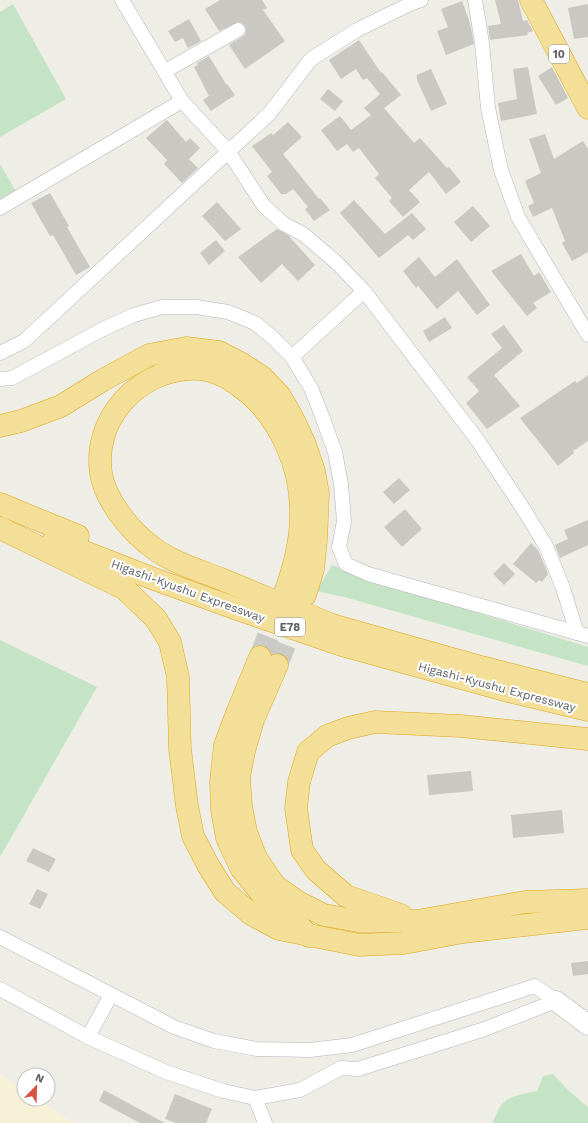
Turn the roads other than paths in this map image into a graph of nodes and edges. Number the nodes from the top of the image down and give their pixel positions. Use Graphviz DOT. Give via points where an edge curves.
graph roads {
  1 [pos="122,0"];
  2 [pos="421,0"];
  3 [pos="475,0"];
  4 [pos="531,0"];
  5 [pos="238,30"];
  6 [pos="165,71"];
  7 [pos="182,100"];
  8 [pos="588,108"];
  9 [pos="228,151"];
  10 [pos="0,208"];
  11 [pos="364,291"];
  12 [pos="588,335"];
  13 [pos="0,353"];
  14 [pos="292,357"];
  15 [pos="0,379"];
  16 [pos="0,426"];
  17 [pos="0,504"];
  18 [pos="0,518"];
  19 [pos="0,528"];
  20 [pos="332,625"];
  21 [pos="582,634"];
  22 [pos="588,694"];
  23 [pos="588,710"];
  24 [pos="588,739"];
  25 [pos="588,900"];
  26 [pos="588,918"];
  27 [pos="417,921"];
  28 [pos="309,936"];
  29 [pos="0,937"];
  30 [pos="0,989"];
  31 [pos="111,995"];
  32 [pos="556,1001"];
  33 [pos="588,1025"];
  34 [pos="88,1037"];
  35 [pos="255,1098"];
  36 [pos="265,1123"];
  1 -- 6 [label="street"];
  2 -- 9 [label="street" via="357,30 311,60 269,114"];
  3 -- 12 [label="street" via="488,108 501,170 518,218"];
  4 -- 8 [label="highway, 10"];
  5 -- 6 [label="street"];
  6 -- 7 [label="street"];
  7 -- 9 [label="street"];
  7 -- 10 [label="street"];
  9 -- 11 [label="street" via="264,206 336,262"];
  9 -- 13 [label="street" via="24,341"];
  11 -- 14 [label="street"];
  11 -- 21 [label="street" via="476,438 524,510 546,546"];
  14 -- 15 [label="street" via="255,324 228,312 196,307 162,307 134,315 12,378"];
  14 -- 21 [label="street" via="311,388 335,452 344,521 339,548 346,564 368,574"];
  16 -- 20 [label="highway" via="61,406 149,355 186,348 219,352 242,364 262,377 280,396 304,442 314,471 318,494 313,569 295,594 295,562 301,515 300,495 289,449 278,427 250,394 231,379 211,371 190,368 169,372 136,388 122,401 103,435 100,461 106,489 113,504 152,547 180,562"];
  17 -- 20 [label="highway, Higashi-Kyushu Expressway / E78" via="112,550"];
  18 -- 23 [label="highway, Higashi-Kyushu Expressway / E78" via="154,579 345,646 508,691"];
  19 -- 28 [label="highway" via="125,589 156,618 170,642 178,677 180,749 193,836 225,892 251,914 279,929"];
  20 -- 22 [label="highway, Higashi-Kyushu Expressway / E78"];
  24 -- 27 [label="highway" via="461,726 375,722 327,736 308,752 299,782 296,808 302,850 316,870 346,896"];
  25 -- 27 [label="highway" via="526,902"];
  26 -- 28 [label="highway" via="463,932 404,943 359,945"];
  27 -- 28 [label="highway" via="358,921 324,915 298,902 275,886 256,858 240,806 240,777 244,751 269,661 237,714 225,745 221,781 224,824 227,838 241,868 265,898 286,912"];
  29 -- 31 [label="street"];
  30 -- 34 [label="street"];
  31 -- 32 [label="street" via="174,1027 214,1041 257,1049 310,1050 352,1045 535,986"];
  31 -- 34 [label="street"];
  32 -- 33 [label="street"];
  32 -- 35 [label="street" via="467,1035 358,1068 340,1068 300,1090"];
  34 -- 35 [label="street" via="166,1072 223,1091"];
  35 -- 36 [label="street"];
}
